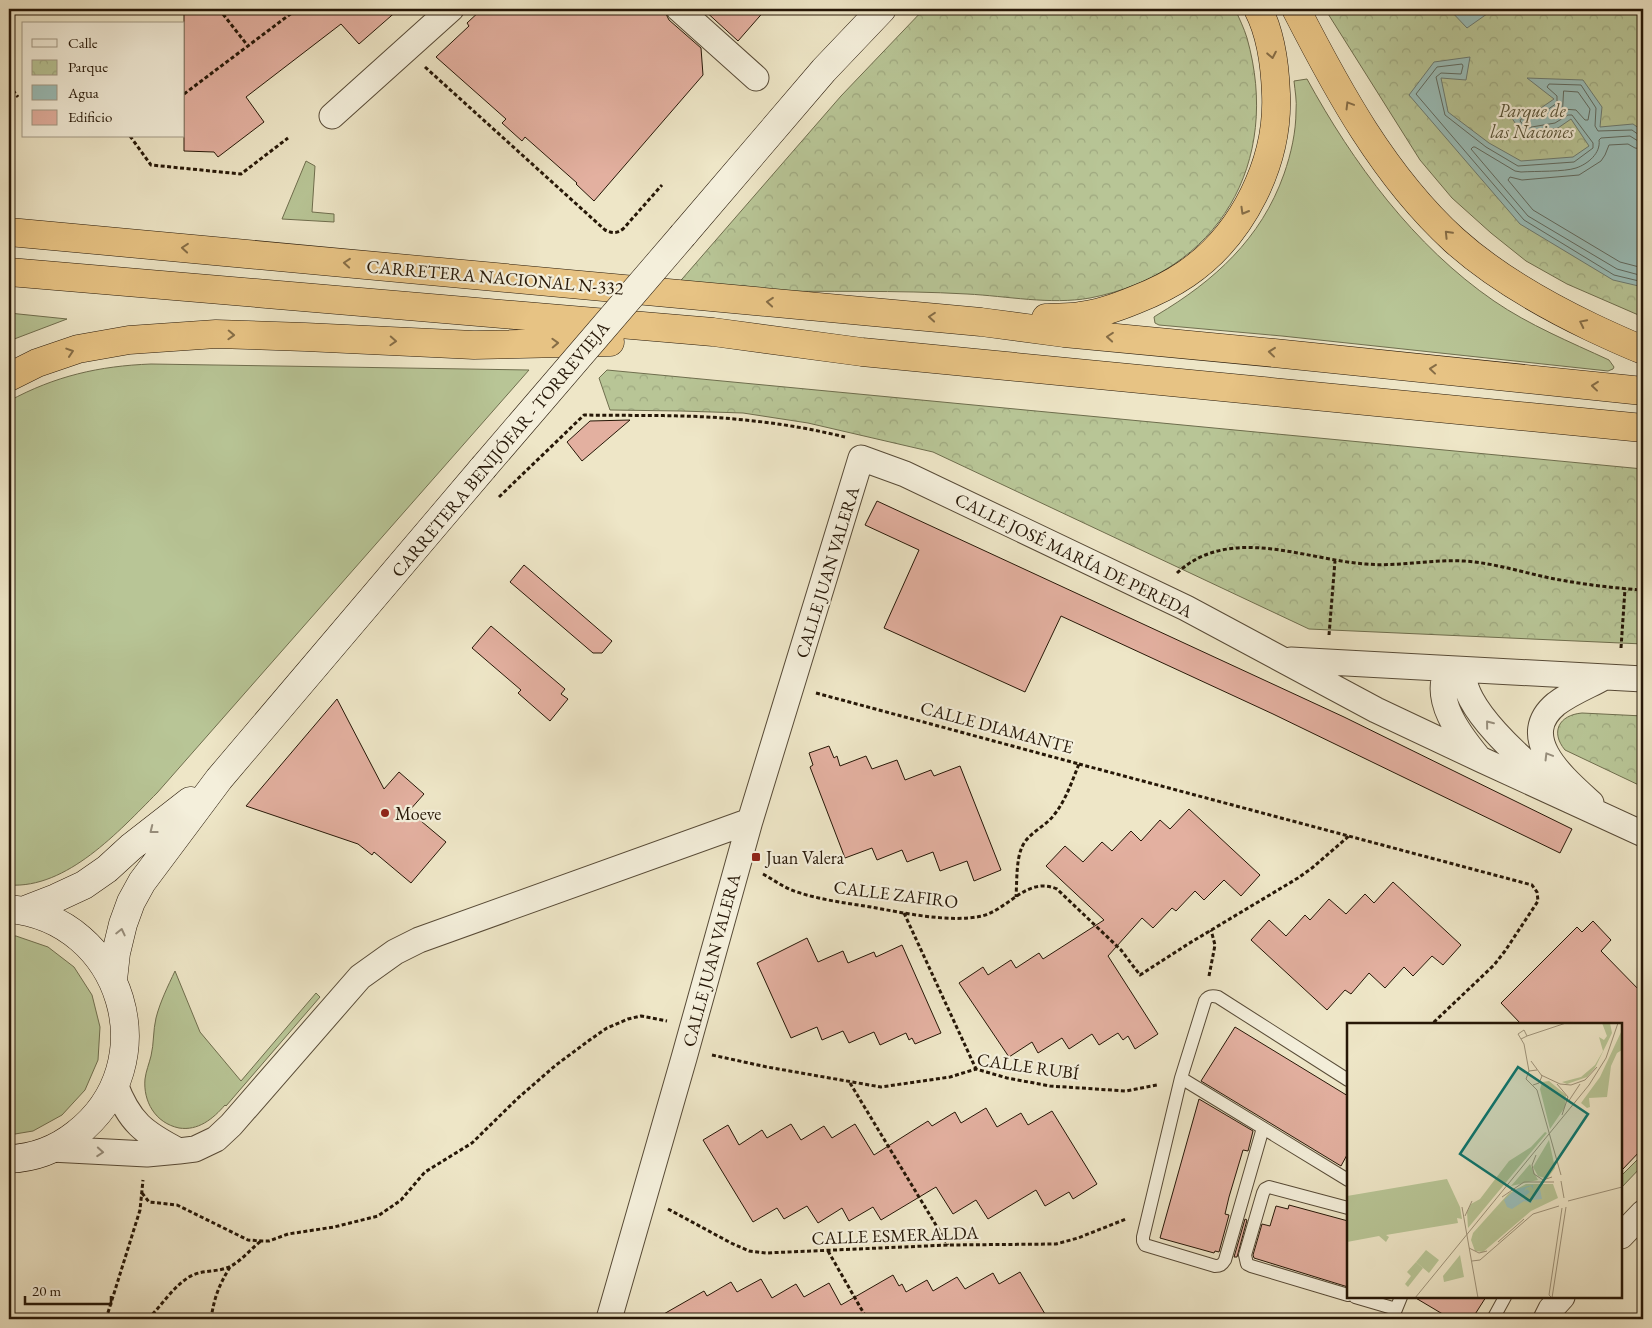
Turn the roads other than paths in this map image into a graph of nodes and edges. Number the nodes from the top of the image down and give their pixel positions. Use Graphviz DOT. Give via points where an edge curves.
graph roads {
  1 [pos="451,9"];
  2 [pos="679,9"];
  3 [pos="882,9"];
  4 [pos="1258,9"];
  5 [pos="1296,9"];
  6 [pos="756,78"];
  7 [pos="332,116"];
  8 [pos="9,232"];
  9 [pos="9,272"];
  10 [pos="980,322"];
  11 [pos="1643,350"];
  12 [pos="862,352"];
  13 [pos="37,363"];
  14 [pos="9,368"];
  15 [pos="9,377"];
  16 [pos="1643,391"];
  17 [pos="1643,428"];
  18 [pos="857,449"];
  19 [pos="1283,660"];
  20 [pos="1456,669"];
  21 [pos="1604,677"];
  22 [pos="1643,679"];
  23 [pos="1482,760"];
  24 [pos="218,779"];
  25 [pos="1576,804"];
  26 [pos="1606,817"];
  27 [pos="750,821"];
  28 [pos="1643,834"];
  29 [pos="17,909"];
  30 [pos="113,980"];
  31 [pos="1181,1078"];
  32 [pos="1347,1079"];
  33 [pos="115,1084"];
  34 [pos="1262,1128"];
  35 [pos="51,1149"];
  36 [pos="178,1152"];
  37 [pos="9,1159"];
  38 [pos="1347,1179"];
  39 [pos="1347,1208"];
  40 [pos="1643,1213"];
  41 [pos="1622,1235"];
  42 [pos="1347,1295"];
  43 [pos="1357,1298"];
  44 [pos="1402,1298"];
  45 [pos="1504,1298"];
  46 [pos="1561,1298"];
  47 [pos="1394,1314"];
  48 [pos="609,1319"];
  49 [pos="1493,1319"];
  50 [pos="1546,1319"];
  1 -- 7 [label="street"];
  2 -- 6 [label="street"];
  3 -- 24 [label="main road, CARRETERA BENIJÓFAR - TORREVIEJA, bridge" via="824,70 682,234"];
  4 -- 10 [label="highway, one-way" via="1276,72 1277,110 1272,142 1259,184 1241,216 1217,247 1187,273 1121,306 1082,316"];
  11 -- 5 [label="highway, one-way" via="1556,310 1502,278 1454,240 1416,200 1370,139"];
  10 -- 8 [label="highway, CARRETERA NACIONAL N-332, one-way"];
  9 -- 12 [label="highway" via="713,332"];
  16 -- 10 [label="highway, one-way"];
  13 -- 12 [label="highway, one-way" via="78,349 129,340 216,334 474,345 594,342"];
  12 -- 17 [label="highway"];
  13 -- 14 [label="highway"];
  13 -- 15 [label="highway"];
  18 -- 19 [label="street, CALLE JOSÉ MARÍA DE PEREDA" via="1178,604"];
  18 -- 27 [label="street, CALLE JUAN VALERA"];
  19 -- 20 [label="street, CALLE JOSÉ MARÍA DE PEREDA"];
  19 -- 23 [label="street, CALLE JOSÉ MARÍA DE PEREDA" via="1376,710"];
  20 -- 21 [label="street, CALLE JOSÉ MARÍA DE PEREDA"];
  20 -- 23 [label="street, CALLE JOSÉ MARÍA DE PEREDA" via="1443,678 1444,701 1456,727"];
  25 -- 20 [label="street, CALLE JOSÉ MARÍA DE PEREDA, one-way" via="1497,734 1480,713"];
  21 -- 22 [label="street, CALLE JOSÉ MARÍA DE PEREDA"];
  26 -- 21 [label="street, CALLE JOSÉ MARÍA DE PEREDA, one-way" via="1559,772 1549,759 1540,735 1544,719 1556,704"];
  23 -- 25 [label="street, CALLE JOSÉ MARÍA DE PEREDA"];
  24 -- 29 [label="main road, CARRETERA BENIJÓFAR - TORREVIEJA, one-way" via="84,885 56,898"];
  30 -- 24 [label="main road, CARRETERA BENIJÓFAR - TORREVIEJA, one-way" via="116,953 131,902 142,882"];
  25 -- 26 [label="street, CALLE JOSÉ MARÍA DE PEREDA"];
  26 -- 28 [label="street, CALLE JOSÉ MARÍA DE PEREDA"];
  27 -- 36 [label="street" via="419,940 395,952 360,977 216,1139"];
  27 -- 48 [label="street, CALLE JUAN VALERA"];
  29 -- 30 [label="main road" via="53,919 77,934 98,955"];
  30 -- 33 [label="main road" via="123,1007 126,1036"];
  31 -- 32 [label="lane" via="1205,1001 1213,996"];
  31 -- 34 [label="lane"];
  31 -- 34 [label="lane" via="1143,1237 1145,1245 1215,1266 1223,1264"];
  33 -- 35 [label="main road" via="96,1116 68,1141"];
  33 -- 36 [label="street" via="132,1119"];
  34 -- 38 [label="lane"];
  35 -- 36 [label="street, one-way" via="147,1154"];
  35 -- 37 [label="main road"];
  39 -- 42 [label="lane" via="1269,1187 1263,1193 1245,1255 1247,1264 1251,1266"];
  40 -- 41 [label="street"];
  43 -- 47 [label="lane"];
  44 -- 47 [label="lane"];
  45 -- 49 [label="lane"];
  46 -- 50 [label="street"];
}
